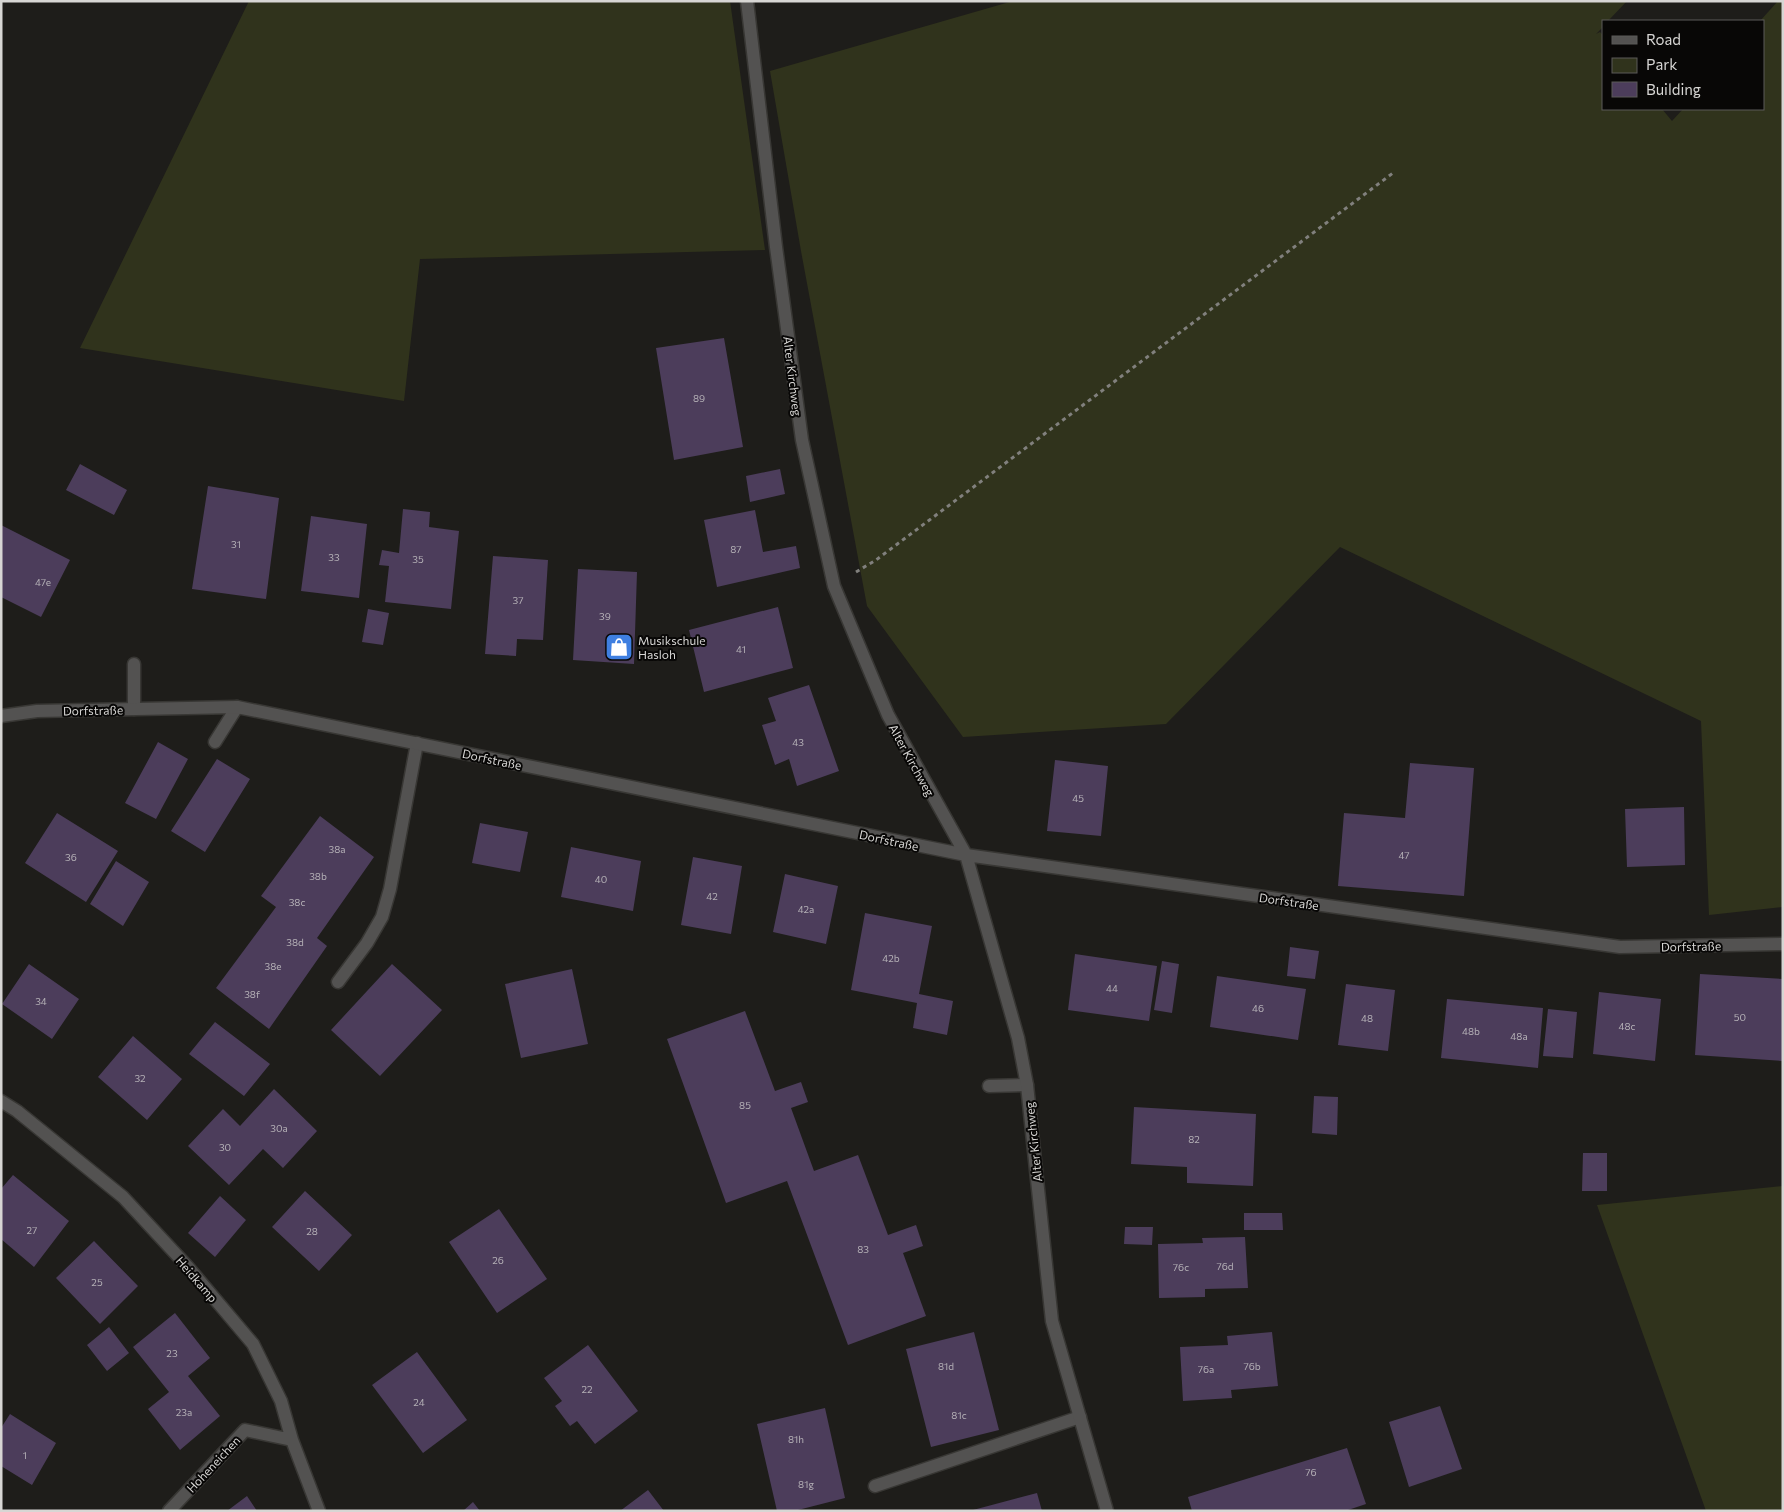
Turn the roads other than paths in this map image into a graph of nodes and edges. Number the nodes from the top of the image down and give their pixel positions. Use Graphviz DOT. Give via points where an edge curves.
graph roads {
  1 [pos="747,1"];
  2 [pos="134,664"];
  3 [pos="236,707"];
  4 [pos="134,709"];
  5 [pos="1,716"];
  6 [pos="215,742"];
  7 [pos="417,743"];
  8 [pos="966,855"];
  9 [pos="1783,944"];
  10 [pos="338,982"];
  11 [pos="1027,1085"];
  12 [pos="989,1086"];
  13 [pos="1,1101"];
  14 [pos="1080,1417"];
  15 [pos="292,1440"];
  16 [pos="875,1486"];
  17 [pos="169,1511"];
  18 [pos="319,1511"];
  19 [pos="1107,1511"];
  1 -- 8 [label="street, Alter Kirchweg" via="802,440 834,586 888,716"];
  2 -- 4 [label="street"];
  3 -- 4 [label="street, Dorfstraße"];
  3 -- 6 [label="street"];
  3 -- 7 [label="street, Dorfstraße"];
  4 -- 5 [label="street, Dorfstraße" via="37,710"];
  7 -- 8 [label="street, Dorfstraße"];
  7 -- 10 [label="street" via="382,917"];
  8 -- 9 [label="street, Dorfstraße" via="1620,947"];
  8 -- 11 [label="street, Alter Kirchweg" via="1018,1038"];
  11 -- 12 [label="street"];
  11 -- 14 [label="street, Alter Kirchweg" via="1052,1321"];
  13 -- 15 [label="street, Heidkamp" via="123,1197 187,1266 253,1344 281,1401"];
  14 -- 16 [label="street"];
  14 -- 19 [label="street, Alter Kirchweg"];
  15 -- 17 [label="street, Hoheneichen" via="245,1430"];
  15 -- 18 [label="street, Heidkamp"];
}
